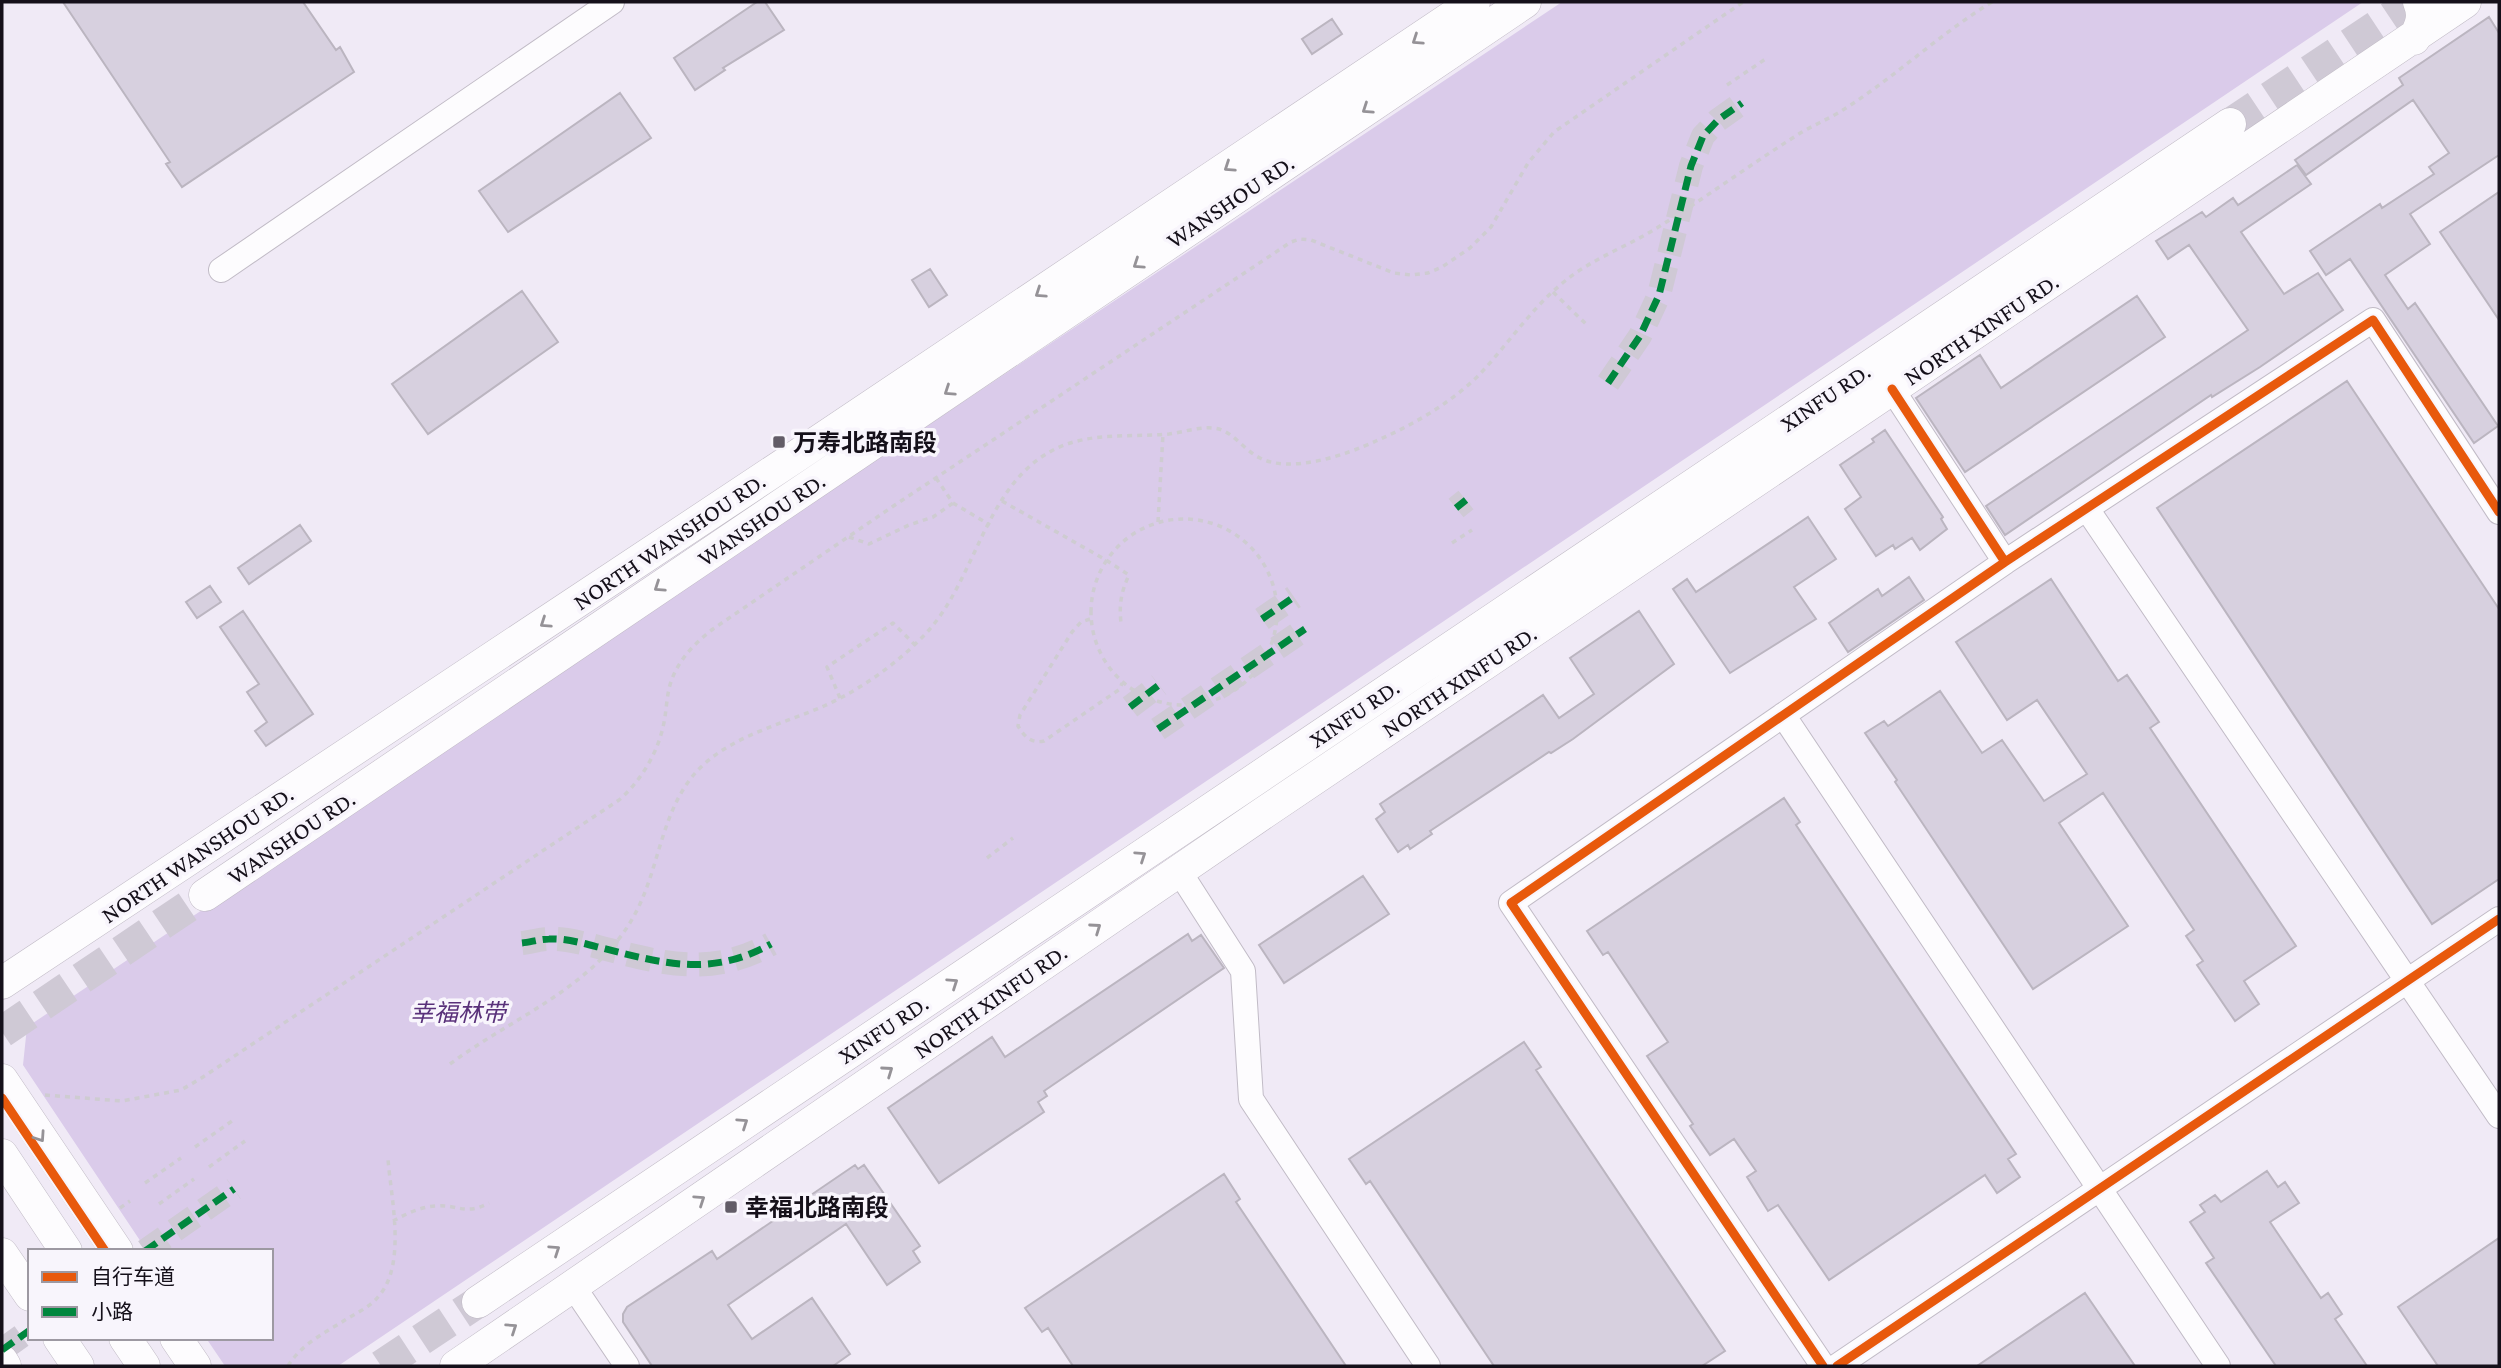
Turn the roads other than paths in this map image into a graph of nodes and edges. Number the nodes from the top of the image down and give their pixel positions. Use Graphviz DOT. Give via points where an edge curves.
graph roads {
  1 [pos="612,2"];
  2 [pos="1474,2"];
  3 [pos="1525,2"];
  4 [pos="2419,2"];
  5 [pos="2465,2"];
  6 [pos="2414,38"];
  7 [pos="2230,124"];
  8 [pos="221,270"];
  9 [pos="1892,389"];
  10 [pos="2087,509"];
  11 [pos="2499,512"];
  12 [pos="2005,562"];
  13 [pos="1783,715"];
  14 [pos="1179,871"];
  15 [pos="205,895"];
  16 [pos="2499,919"];
  17 [pos="47,953"];
  18 [pos="2407,982"];
  19 [pos="2,983"];
  20 [pos="2,1006"];
  21 [pos="2,1080"];
  22 [pos="2499,1116"];
  23 [pos="2,1155"];
  24 [pos="2100,1189"];
  25 [pos="65,1249"];
  26 [pos="116,1249"];
  27 [pos="2,1254"];
  28 [pos="573,1286"];
  29 [pos="28,1292"];
  30 [pos="478,1302"];
  31 [pos="60,1340"];
  32 [pos="126,1340"];
  33 [pos="177,1340"];
  34 [pos="2,1361"];
  35 [pos="5,1366"];
  36 [pos="78,1366"];
  37 [pos="144,1366"];
  38 [pos="195,1366"];
  39 [pos="456,1366"];
  40 [pos="627,1366"];
  41 [pos="1428,1366"];
  42 [pos="1823,1366"];
  43 [pos="1837,1366"];
  44 [pos="2218,1366"];
  1 -- 8 [label="street"];
  2 -- 17 [label="main road, NORTH WANSHOU RD., one-way"];
  3 -- 15 [label="main road, WANSHOU RD., one-way"];
  4 -- 6 [label="main road" via="2422,24"];
  5 -- 6 [label="main road, NORTH XINFU RD."];
  6 -- 9 [label="main road, NORTH XINFU RD."];
  30 -- 7 [label="main road, XINFU RD., one-way"];
  9 -- 12 [label="street"];
  9 -- 14 [label="main road, NORTH XINFU RD."];
  10 -- 11 [label="street" via="2373,320"];
  10 -- 12 [label="street"];
  10 -- 18 [label="street"];
  12 -- 13 [label="street"];
  13 -- 24 [label="street"];
  13 -- 42 [label="street" via="1511,903"];
  28 -- 14 [label="main road, NORTH XINFU RD., one-way"];
  14 -- 41 [label="street" via="1243,971 1251,1099"];
  16 -- 18 [label="street"];
  17 -- 19 [label="main road, NORTH WANSHOU RD."];
  17 -- 20 [label="main road"];
  18 -- 22 [label="street"];
  18 -- 24 [label="street"];
  21 -- 26 [label="main road, one-way"];
  23 -- 25 [label="main road"];
  24 -- 43 [label="street"];
  24 -- 44 [label="street"];
  27 -- 29 [label="main road"];
  39 -- 28 [label="main road, NORTH XINFU RD., one-way"];
  28 -- 40 [label="street"];
  31 -- 36 [label="main road"];
  32 -- 37 [label="main road"];
  33 -- 38 [label="main road"];
  34 -- 35 [label="main road"];
}
